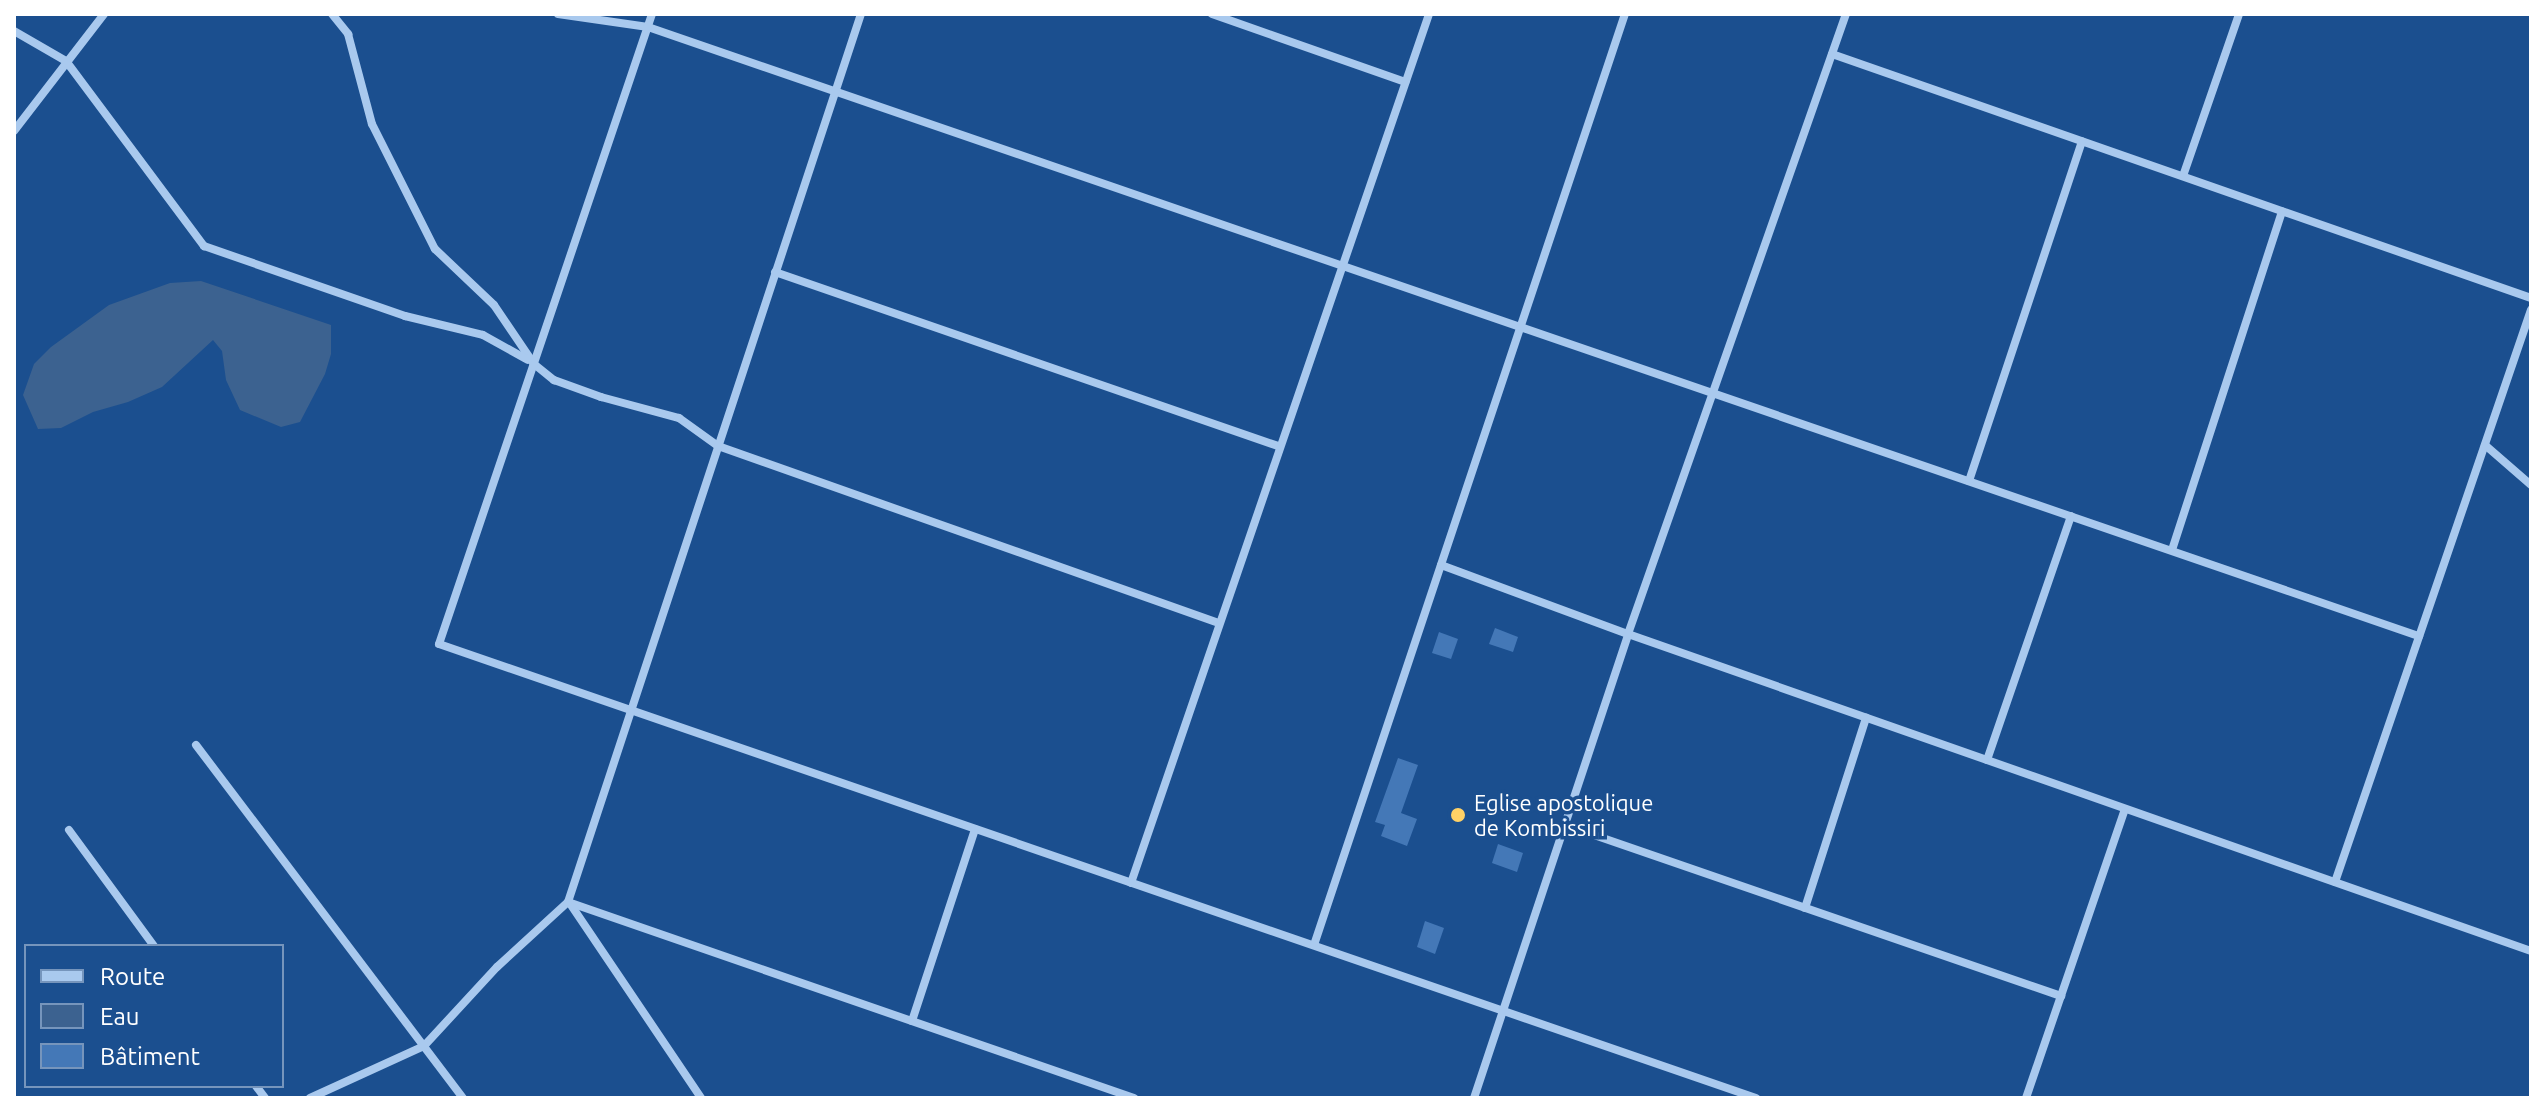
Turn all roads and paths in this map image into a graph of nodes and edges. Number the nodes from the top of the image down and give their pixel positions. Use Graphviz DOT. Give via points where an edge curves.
graph roads {
  1 [pos="104,14"];
  2 [pos="332,14"];
  3 [pos="558,14"];
  4 [pos="652,14"];
  5 [pos="861,14"];
  6 [pos="1212,14"];
  7 [pos="1429,14"];
  8 [pos="1625,14"];
  9 [pos="1846,14"];
  10 [pos="2239,14"];
  11 [pos="648,27"];
  12 [pos="14,31"];
  13 [pos="1832,54"];
  14 [pos="66,61"];
  15 [pos="1405,82"];
  16 [pos="835,91"];
  17 [pos="14,131"];
  18 [pos="2082,141"];
  19 [pos="2183,176"];
  20 [pos="2282,211"];
  21 [pos="1340,264"];
  22 [pos="775,272"];
  23 [pos="2531,298"];
  24 [pos="2531,310"];
  25 [pos="1521,327"];
  26 [pos="534,364"];
  27 [pos="1713,393"];
  28 [pos="2485,445"];
  29 [pos="718,446"];
  30 [pos="1278,446"];
  31 [pos="1969,481"];
  32 [pos="2531,485"];
  33 [pos="2071,516"];
  34 [pos="2172,550"];
  35 [pos="1441,565"];
  36 [pos="1219,623"];
  37 [pos="1628,634"];
  38 [pos="2419,636"];
  39 [pos="631,710"];
  40 [pos="1866,718"];
  41 [pos="196,745"];
  42 [pos="1987,760"];
  43 [pos="2125,809"];
  44 [pos="1565,825"];
  45 [pos="975,829"];
  46 [pos="69,830"];
  47 [pos="2335,882"];
  48 [pos="1131,883"];
  49 [pos="568,902"];
  50 [pos="1805,908"];
  51 [pos="153,944"];
  52 [pos="1314,945"];
  53 [pos="2531,951"];
  54 [pos="2061,996"];
  55 [pos="1503,1011"];
  56 [pos="912,1021"];
  57 [pos="424,1046"];
  58 [pos="310,1098"];
  59 [pos="463,1098"];
  60 [pos="701,1098"];
  61 [pos="1134,1098"];
  62 [pos="1474,1098"];
  63 [pos="1756,1098"];
  64 [pos="2026,1098"];
  1 -- 14 [label="street"];
  2 -- 26 [label="street" via="348,34 372,124 435,249 494,305"];
  3 -- 11 [label="street"];
  4 -- 11 [label="street"];
  5 -- 16 [label="street"];
  6 -- 15 [label="street"];
  7 -- 15 [label="street"];
  8 -- 25 [label="street"];
  9 -- 13 [label="street"];
  10 -- 19 [label="street"];
  11 -- 16 [label="street"];
  11 -- 26 [label="street"];
  12 -- 14 [label="street"];
  13 -- 18 [label="street"];
  13 -- 27 [label="street"];
  14 -- 17 [label="street"];
  14 -- 26 [label="street" via="204,246 405,316 483,335"];
  15 -- 21 [label="street"];
  16 -- 21 [label="street"];
  16 -- 22 [label="street"];
  18 -- 19 [label="street"];
  18 -- 31 [label="street"];
  19 -- 20 [label="street"];
  20 -- 23 [label="street"];
  20 -- 34 [label="street"];
  21 -- 25 [label="street"];
  21 -- 30 [label="street"];
  22 -- 29 [label="street"];
  22 -- 30 [label="street"];
  24 -- 28 [label="street"];
  25 -- 27 [label="street"];
  25 -- 35 [label="street"];
  26 -- 29 [label="street" via="554,380 679,418"];
  26 -- 39 [label="street" via="439,644"];
  27 -- 31 [label="street"];
  27 -- 37 [label="street"];
  28 -- 32 [label="street"];
  28 -- 38 [label="street"];
  29 -- 36 [label="street"];
  29 -- 39 [label="street"];
  30 -- 36 [label="street"];
  31 -- 33 [label="street"];
  33 -- 34 [label="street"];
  33 -- 42 [label="street"];
  34 -- 38 [label="street"];
  35 -- 37 [label="street"];
  35 -- 52 [label="street"];
  36 -- 48 [label="street"];
  37 -- 40 [label="street"];
  37 -- 44 [label="street"];
  38 -- 47 [label="street"];
  39 -- 45 [label="street"];
  39 -- 49 [label="street"];
  40 -- 42 [label="street"];
  40 -- 50 [label="street"];
  41 -- 57 [label="street"];
  42 -- 43 [label="street"];
  43 -- 47 [label="street"];
  43 -- 54 [label="street"];
  44 -- 50 [label="street"];
  44 -- 55 [label="street"];
  45 -- 48 [label="street"];
  45 -- 56 [label="street"];
  46 -- 51 [label="street"];
  47 -- 53 [label="street"];
  48 -- 52 [label="street"];
  49 -- 56 [label="street"];
  49 -- 57 [label="street" via="497,967"];
  49 -- 60 [label="street"];
  50 -- 54 [label="street"];
  52 -- 55 [label="street"];
  54 -- 64 [label="street"];
  55 -- 62 [label="street"];
  55 -- 63 [label="street"];
  56 -- 61 [label="street"];
  57 -- 58 [label="street"];
  57 -- 59 [label="street"];
}
